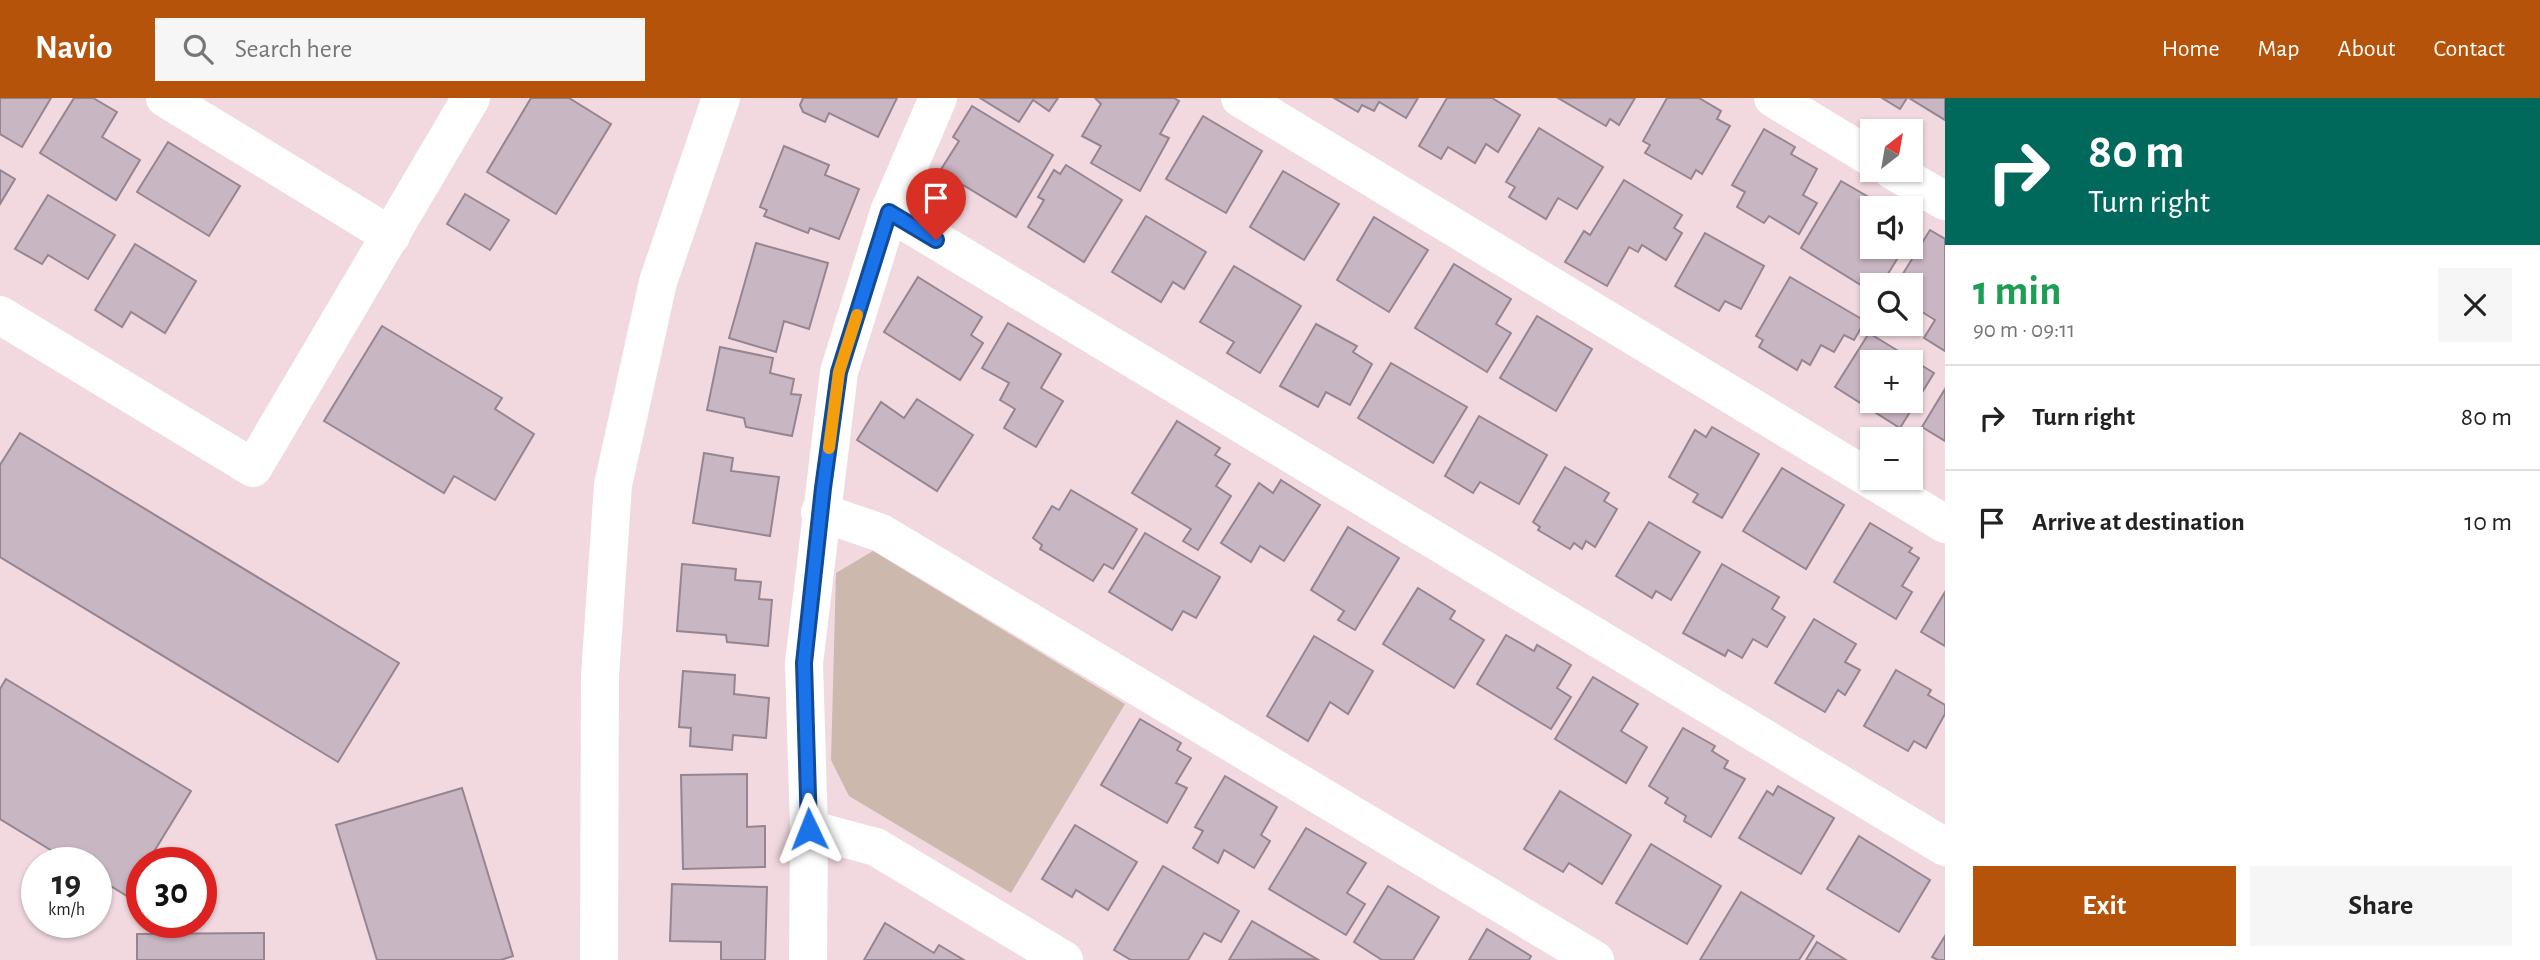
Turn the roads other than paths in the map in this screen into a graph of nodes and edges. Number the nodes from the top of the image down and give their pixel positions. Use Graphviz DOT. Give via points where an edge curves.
graph roads {
  1 [pos="165,98"];
  2 [pos="471,98"];
  3 [pos="721,98"];
  4 [pos="938,98"];
  5 [pos="1240,98"];
  6 [pos="1773,98"];
  7 [pos="1860,151"];
  8 [pos="1913,182"];
  9 [pos="1945,201"];
  10 [pos="889,212"];
  11 [pos="391,236"];
  12 [pos="0,315"];
  13 [pos="820,512"];
  14 [pos="1945,524"];
  15 [pos="809,829"];
  16 [pos="1945,847"];
  17 [pos="599,960"];
  18 [pos="808,960"];
  19 [pos="1063,960"];
  20 [pos="1595,960"];
  1 -- 11 [label="street"];
  2 -- 11 [label="street"];
  3 -- 17 [label="street" via="658,282 613,485 600,676"];
  4 -- 10 [label="street"];
  5 -- 14 [label="street"];
  6 -- 7 [label="street"];
  8 -- 9 [label="street"];
  10 -- 13 [label="street" via="839,372"];
  10 -- 16 [label="street"];
  11 -- 12 [label="street" via="253,468"];
  13 -- 15 [label="street" via="804,663"];
  13 -- 20 [label="street" via="881,533"];
  15 -- 18 [label="street"];
  15 -- 19 [label="street" via="876,847"];
}
